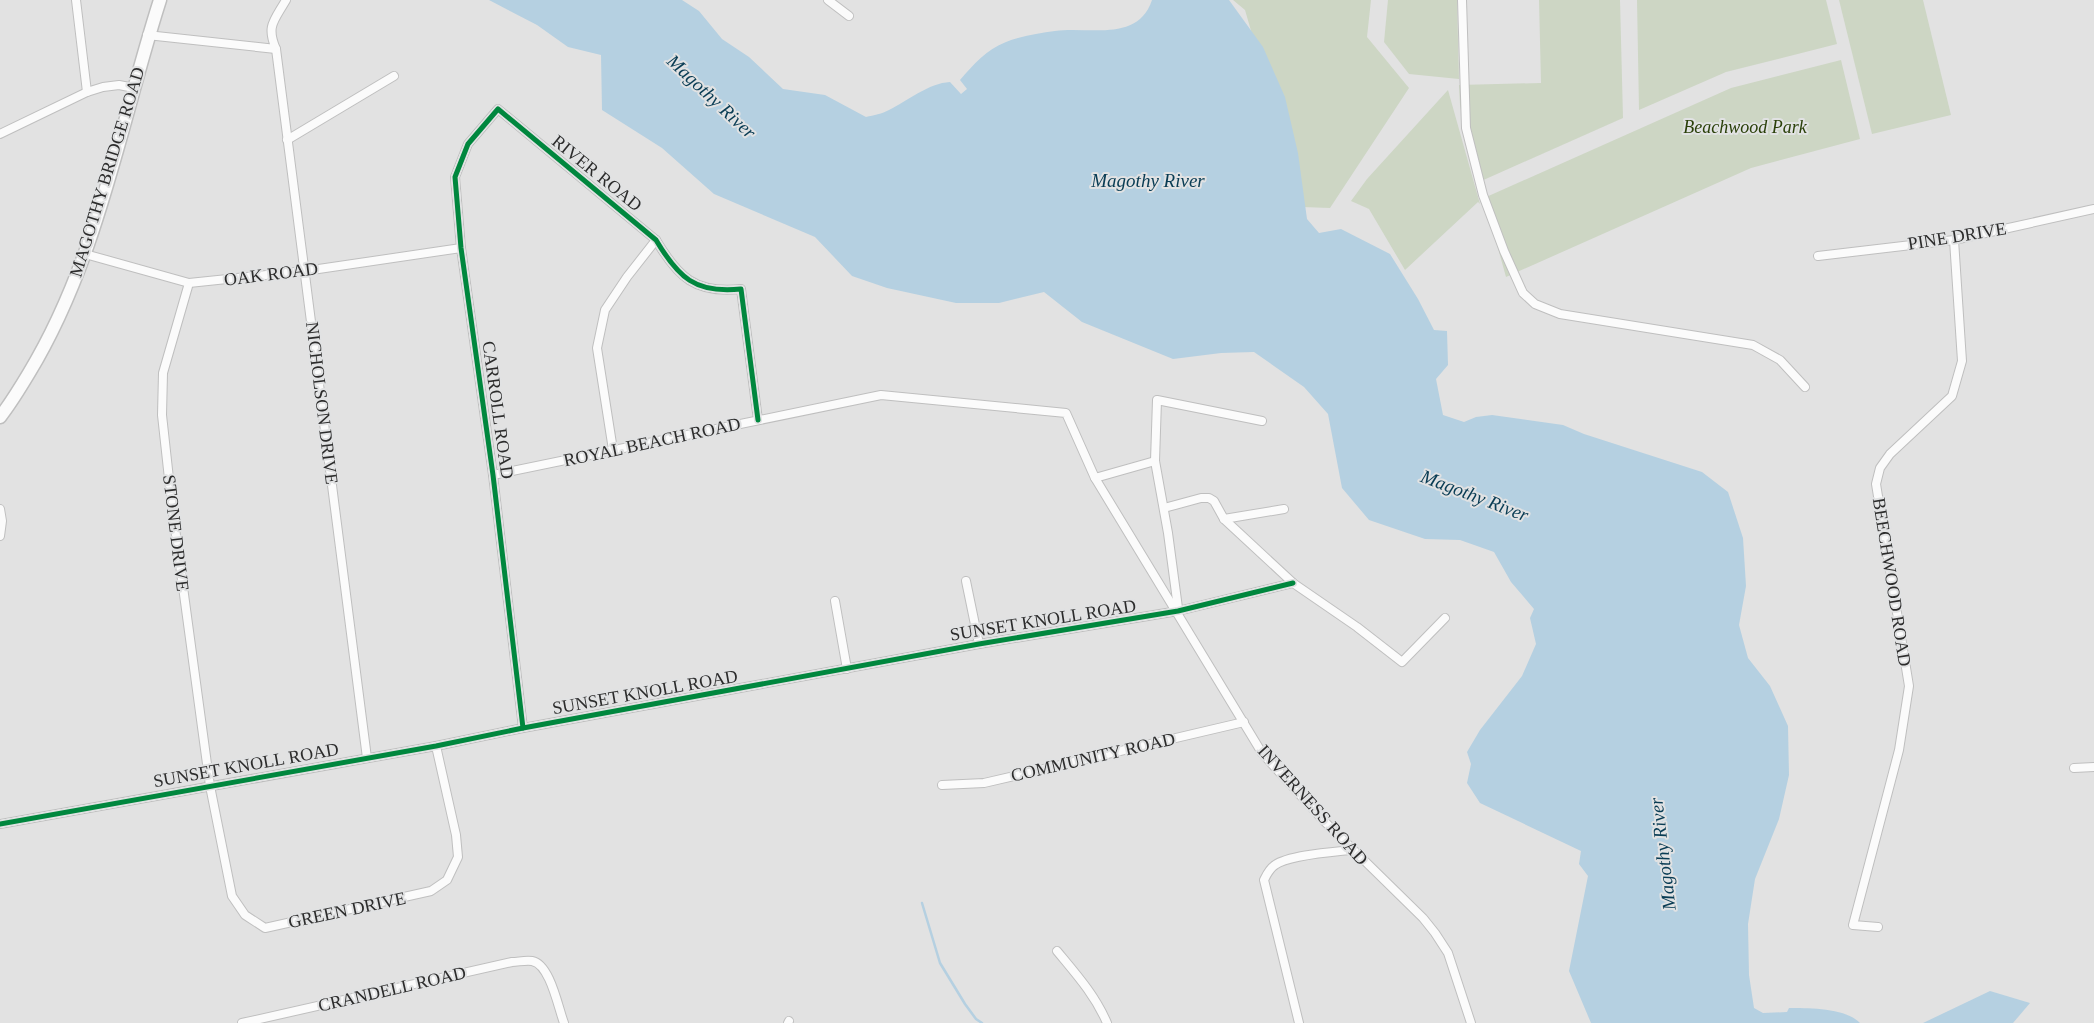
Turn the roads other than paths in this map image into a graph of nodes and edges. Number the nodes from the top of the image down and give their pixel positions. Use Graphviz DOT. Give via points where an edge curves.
graph roads {
  1 [pos="76,0"];
  2 [pos="160,0"];
  3 [pos="286,0"];
  4 [pos="828,0"];
  5 [pos="1462,0"];
  6 [pos="848,16"];
  7 [pos="148,35"];
  8 [pos="276,49"];
  9 [pos="394,76"];
  10 [pos="134,88"];
  11 [pos="87,92"];
  12 [pos="498,109"];
  13 [pos="0,134"];
  14 [pos="286,140"];
  15 [pos="2094,209"];
  16 [pos="656,240"];
  17 [pos="1954,240"];
  18 [pos="461,248"];
  19 [pos="85,254"];
  20 [pos="1818,256"];
  21 [pos="306,271"];
  22 [pos="189,284"];
  23 [pos="1805,387"];
  24 [pos="0,417"];
  25 [pos="758,420"];
  26 [pos="1262,421"];
  27 [pos="613,450"];
  28 [pos="1155,461"];
  29 [pos="493,475"];
  30 [pos="1095,478"];
  31 [pos="1164,508"];
  32 [pos="0,509"];
  33 [pos="1284,509"];
  34 [pos="1224,519"];
  35 [pos="0,536"];
  36 [pos="966,581"];
  37 [pos="1293,583"];
  38 [pos="835,601"];
  39 [pos="1178,611"];
  40 [pos="1445,618"];
  41 [pos="979,644"];
  42 [pos="847,670"];
  43 [pos="1244,722"];
  44 [pos="523,728"];
  45 [pos="436,746"];
  46 [pos="367,758"];
  47 [pos="2094,767"];
  48 [pos="2074,768"];
  49 [pos="942,785"];
  50 [pos="210,786"];
  51 [pos="0,824"];
  52 [pos="1351,850"];
  53 [pos="1878,927"];
  54 [pos="1057,951"];
  55 [pos="242,1023"];
  56 [pos="564,1023"];
  57 [pos="1107,1023"];
  58 [pos="1299,1023"];
  59 [pos="1472,1023"];
  1 -- 11 [label="street"];
  2 -- 7 [label="main road, MAGOTHY BRIDGE ROAD"];
  3 -- 8 [label="street, NICHOLSON DRIVE" via="272,24 270,35"];
  4 -- 6 [label="street"];
  5 -- 23 [label="street" via="1466,128 1483,195 1523,293 1535,304 1560,314 1753,345 1780,360"];
  7 -- 8 [label="street"];
  7 -- 10 [label="main road, MAGOTHY BRIDGE ROAD"];
  8 -- 14 [label="street, NICHOLSON DRIVE"];
  9 -- 14 [label="street"];
  10 -- 11 [label="street" via="119,85"];
  10 -- 19 [label="main road, MAGOTHY BRIDGE ROAD"];
  11 -- 13 [label="street"];
  12 -- 16 [label="street, RIVER ROAD"];
  12 -- 18 [label="street, CARROLL ROAD" via="468,144 455,177"];
  14 -- 21 [label="street, NICHOLSON DRIVE"];
  15 -- 17 [label="street, PINE DRIVE"];
  16 -- 25 [label="street, RIVER ROAD" via="671,264 692,282 721,291 741,289"];
  16 -- 27 [label="street" via="605,310 597,348"];
  17 -- 20 [label="street, PINE DRIVE"];
  17 -- 53 [label="street, BEECHWOOD ROAD" via="1962,361 1952,396 1890,454 1880,468 1876,484 1909,686 1899,750 1853,925"];
  18 -- 21 [label="street, OAK ROAD"];
  18 -- 29 [label="street, CARROLL ROAD"];
  19 -- 22 [label="street, OAK ROAD"];
  19 -- 24 [label="main road, MAGOTHY BRIDGE ROAD" via="46,345"];
  21 -- 22 [label="street, OAK ROAD"];
  21 -- 46 [label="street, NICHOLSON DRIVE"];
  22 -- 50 [label="street, STONE DRIVE" via="163,373 162,415"];
  25 -- 27 [label="street, ROYAL BEACH ROAD"];
  25 -- 30 [label="street, ROYAL BEACH ROAD" via="880,396 1066,413"];
  26 -- 28 [label="street" via="1157,400"];
  27 -- 29 [label="street, ROYAL BEACH ROAD"];
  28 -- 30 [label="street"];
  28 -- 31 [label="street"];
  29 -- 44 [label="street, CARROLL ROAD"];
  30 -- 39 [label="street, INVERNESS ROAD"];
  31 -- 34 [label="street" via="1209,498"];
  31 -- 39 [label="street"];
  32 -- 35 [label="street"];
  33 -- 34 [label="street"];
  34 -- 37 [label="street"];
  36 -- 41 [label="street"];
  37 -- 39 [label="street, SUNSET KNOLL ROAD"];
  37 -- 40 [label="street" via="1402,662"];
  38 -- 42 [label="street"];
  39 -- 41 [label="street, SUNSET KNOLL ROAD"];
  39 -- 43 [label="street, INVERNESS ROAD"];
  41 -- 42 [label="street, SUNSET KNOLL ROAD"];
  42 -- 44 [label="street, SUNSET KNOLL ROAD"];
  43 -- 49 [label="street, COMMUNITY ROAD" via="984,783"];
  43 -- 52 [label="street, INVERNESS ROAD" via="1262,752"];
  44 -- 45 [label="street, SUNSET KNOLL ROAD"];
  45 -- 46 [label="street, SUNSET KNOLL ROAD"];
  45 -- 50 [label="street, GREEN DRIVE" via="458,857 448,880 431,892 265,928 245,916 232,896"];
  46 -- 50 [label="street, SUNSET KNOLL ROAD"];
  47 -- 48 [label="street"];
  50 -- 51 [label="street, SUNSET KNOLL ROAD"];
  52 -- 58 [label="street" via="1277,863 1268,870 1264,880"];
  52 -- 59 [label="street, INVERNESS ROAD" via="1435,934 1448,953"];
  54 -- 57 [label="street" via="1083,981"];
  55 -- 56 [label="street, CRANDELL ROAD" via="512,962 533,961 548,976"];
}
